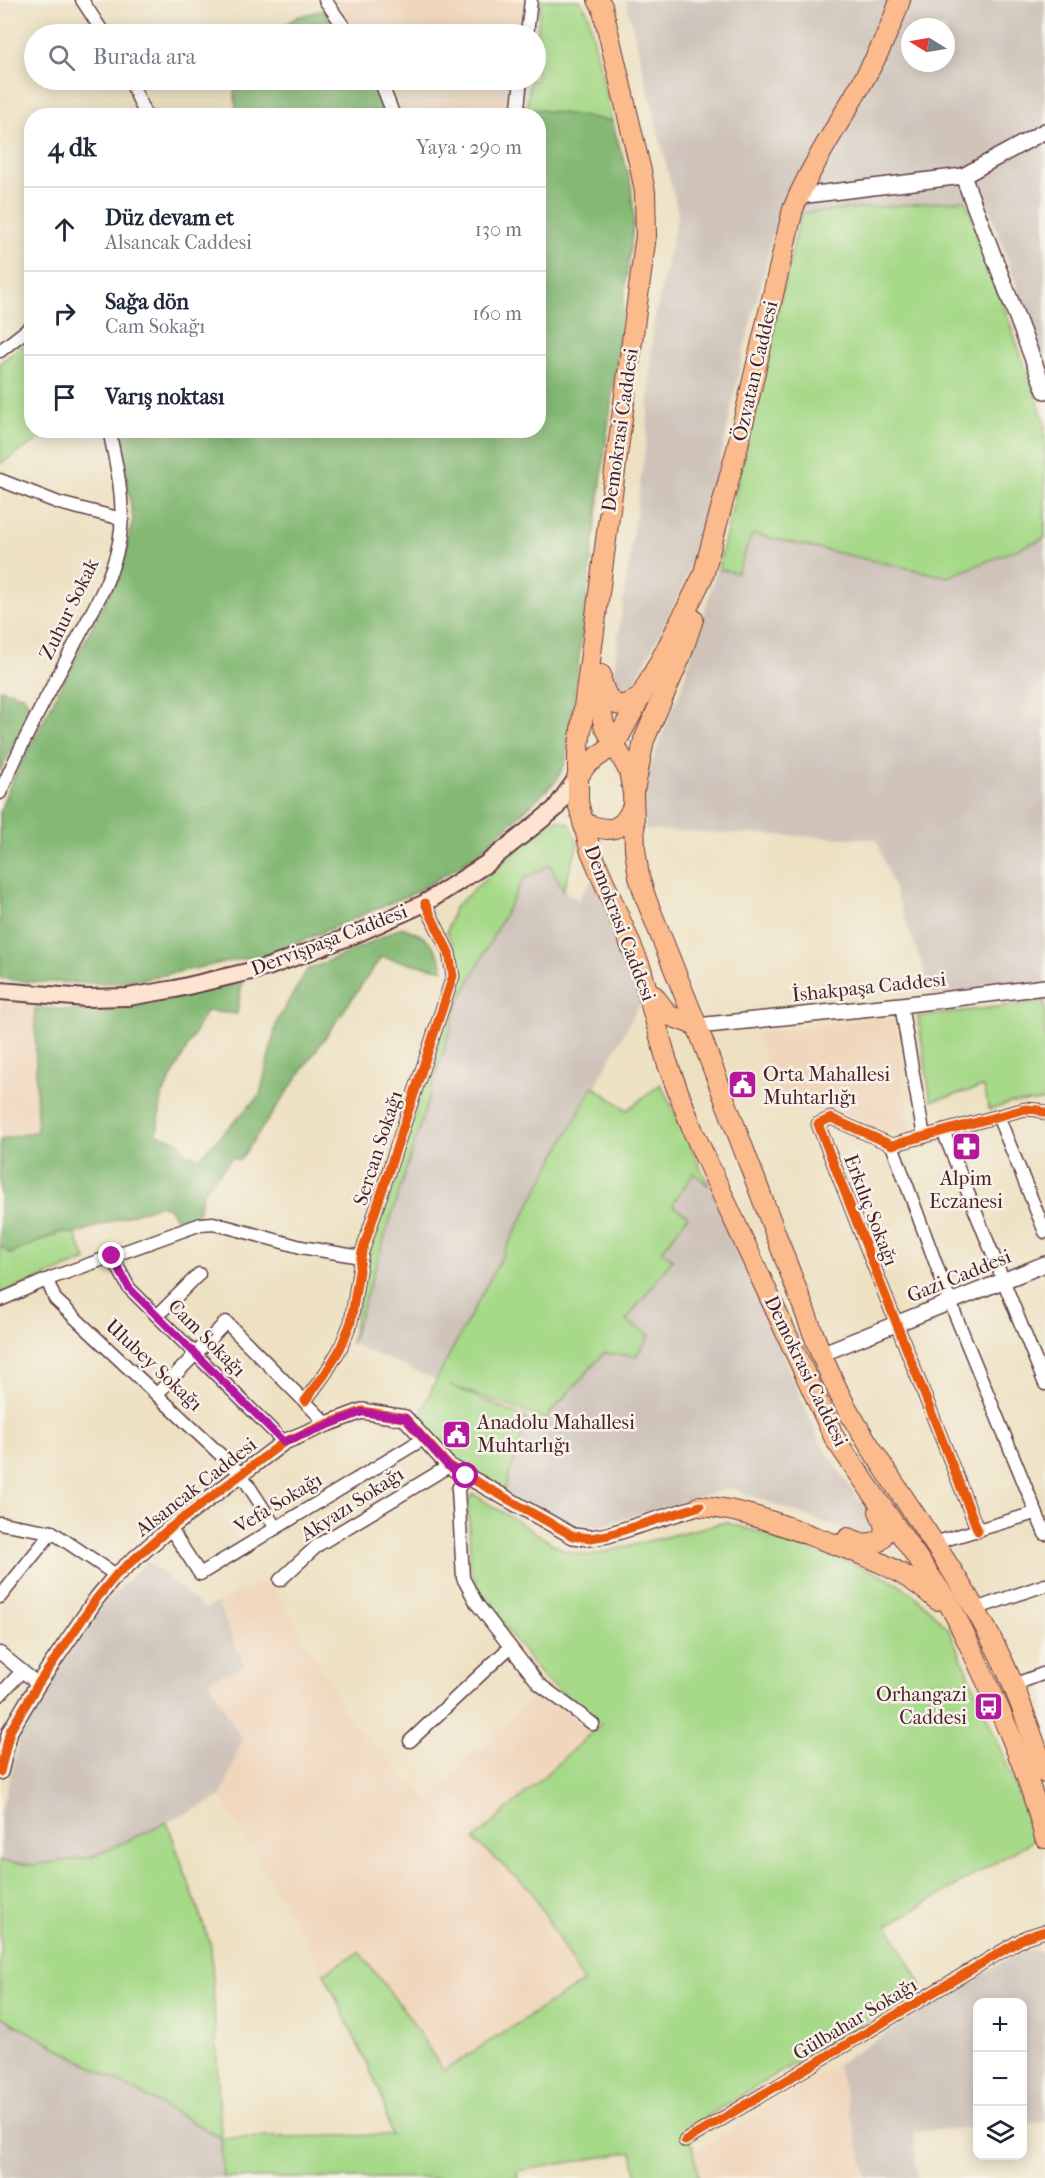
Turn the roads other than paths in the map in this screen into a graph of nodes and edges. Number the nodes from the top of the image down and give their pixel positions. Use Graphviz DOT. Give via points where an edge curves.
graph roads {
  1 [pos="82,0"];
  2 [pos="325,0"];
  3 [pos="531,0"];
  4 [pos="598,0"];
  5 [pos="613,0"];
  6 [pos="900,0"];
  7 [pos="98,24"];
  8 [pos="342,24"];
  9 [pos="528,24"];
  10 [pos="135,90"];
  11 [pos="384,90"];
  12 [pos="520,90"];
  13 [pos="144,108"];
  14 [pos="391,108"];
  15 [pos="518,108"];
  16 [pos="1045,131"];
  17 [pos="963,176"];
  18 [pos="799,196"];
  19 [pos="24,332"];
  20 [pos="0,351"];
  21 [pos="1045,390"];
  22 [pos="111,438"];
  23 [pos="0,480"];
  24 [pos="122,519"];
  25 [pos="703,576"];
  26 [pos="600,679"];
  27 [pos="641,697"];
  28 [pos="615,744"];
  29 [pos="597,758"];
  30 [pos="628,771"];
  31 [pos="577,778"];
  32 [pos="0,793"];
  33 [pos="634,798"];
  34 [pos="555,809"];
  35 [pos="583,823"];
  36 [pos="425,903"];
  37 [pos="641,969"];
  38 [pos="1045,987"];
  39 [pos="0,991"];
  40 [pos="901,1005"];
  41 [pos="698,1026"];
  42 [pos="1045,1113"];
  43 [pos="998,1116"];
  44 [pos="943,1131"];
  45 [pos="924,1137"];
  46 [pos="892,1145"];
  47 [pos="1045,1232"];
  48 [pos="112,1256"];
  49 [pos="362,1257"];
  50 [pos="1045,1264"];
  51 [pos="199,1274"];
  52 [pos="47,1280"];
  53 [pos="1002,1281"];
  54 [pos="0,1300"];
  55 [pos="950,1302"];
  56 [pos="157,1316"];
  57 [pos="896,1324"];
  58 [pos="195,1354"];
  59 [pos="821,1354"];
  60 [pos="1045,1384"];
  61 [pos="813,1389"];
  62 [pos="157,1394"];
  63 [pos="305,1401"];
  64 [pos="327,1424"];
  65 [pos="423,1438"];
  66 [pos="284,1442"];
  67 [pos="448,1466"];
  68 [pos="241,1474"];
  69 [pos="466,1476"];
  70 [pos="865,1482"];
  71 [pos="700,1506"];
  72 [pos="911,1509"];
  73 [pos="1035,1513"];
  74 [pos="0,1523"];
  75 [pos="170,1528"];
  76 [pos="276,1528"];
  77 [pos="978,1531"];
  78 [pos="52,1532"];
  79 [pos="1045,1534"];
  80 [pos="905,1540"];
  81 [pos="934,1543"];
  82 [pos="861,1554"];
  83 [pos="116,1575"];
  84 [pos="280,1580"];
  85 [pos="1045,1585"];
  86 [pos="0,1598"];
  87 [pos="975,1609"];
  88 [pos="957,1619"];
  89 [pos="510,1647"];
  90 [pos="0,1653"];
  91 [pos="22,1671"];
  92 [pos="1045,1673"];
  93 [pos="38,1684"];
  94 [pos="1013,1685"];
  95 [pos="0,1695"];
  96 [pos="593,1724"];
  97 [pos="1039,1737"];
  98 [pos="410,1741"];
  99 [pos="0,1772"];
  100 [pos="1045,1773"];
  101 [pos="1045,1838"];
  102 [pos="1045,1931"];
  103 [pos="685,2141"];
  1 -- 7 [label="street"];
  2 -- 8 [label="street"];
  3 -- 9 [label="street"];
  4 -- 31 [label="main road, Demokrasi Caddesi" via="645,192 646,235"];
  5 -- 26 [label="main road, Demokrasi Caddesi" via="653,164 660,215"];
  6 -- 18 [label="main road, Özvatan Caddesi" via="868,72"];
  10 -- 13 [label="street"];
  11 -- 14 [label="street"];
  12 -- 15 [label="street"];
  16 -- 17 [label="street"];
  17 -- 18 [label="street"];
  17 -- 21 [label="street"];
  18 -- 25 [label="main road, Özvatan Caddesi"];
  19 -- 20 [label="street"];
  22 -- 24 [label="street, Zuhur Sokak" via="122,492"];
  23 -- 24 [label="street" via="59,503"];
  24 -- 32 [label="street, Zuhur Sokak" via="111,573"];
  25 -- 27 [label="main road, Özvatan Caddesi"];
  25 -- 33 [label="main road" via="685,643 644,740"];
  26 -- 27 [label="main road" via="606,696 615,704 625,705"];
  26 -- 28 [label="main road, Demokrasi Caddesi" via="599,709"];
  27 -- 28 [label="main road, Özvatan Caddesi"];
  28 -- 29 [label="main road"];
  28 -- 30 [label="main road, Demokrasi Caddesi"];
  29 -- 30 [label="main road" via="618,762"];
  29 -- 31 [label="main road"];
  30 -- 33 [label="main road, Demokrasi Caddesi"];
  31 -- 34 [label="main road, Dervişpaşa Caddesi"];
  31 -- 35 [label="main road, Demokrasi Caddesi"];
  33 -- 35 [label="main road" via="628,819 620,827 598,829"];
  33 -- 41 [label="main road, Demokrasi Caddesi" via="639,877"];
  34 -- 35 [label="main road" via="568,808"];
  34 -- 36 [label="main road, Dervişpaşa Caddesi" via="486,864"];
  35 -- 37 [label="main road, Demokrasi Caddesi" via="590,849"];
  36 -- 39 [label="main road, Dervişpaşa Caddesi" via="268,967 166,991 108,998"];
  36 -- 49 [label="street, Sercan Sokağı" via="449,953 453,976"];
  37 -- 41 [label="main road" via="663,1011"];
  37 -- 61 [label="main road, Demokrasi Caddesi" via="677,1093"];
  38 -- 40 [label="street, İshakpaşa Caddesi"];
  40 -- 41 [label="street, İshakpaşa Caddesi"];
  40 -- 45 [label="street"];
  41 -- 59 [label="main road, Demokrasi Caddesi"];
  42 -- 43 [label="street" via="1025,1109"];
  43 -- 44 [label="street"];
  43 -- 47 [label="street"];
  44 -- 45 [label="street"];
  44 -- 53 [label="street"];
  45 -- 46 [label="street"];
  46 -- 55 [label="street"];
  46 -- 57 [label="street, Erkılıç Sokağı" via="831,1118 818,1124"];
  48 -- 49 [label="street" via="213,1223 301,1247"];
  48 -- 52 [label="street"];
  48 -- 56 [label="street, Cam Sokağı" via="129,1288"];
  49 -- 63 [label="street, Sercan Sokağı" via="351,1322 340,1349"];
  50 -- 53 [label="street, Gazi Caddesi"];
  51 -- 56 [label="street"];
  52 -- 54 [label="street"];
  52 -- 62 [label="street, Ulubey Sokağı" via="55,1299"];
  53 -- 55 [label="street, Gazi Caddesi"];
  53 -- 60 [label="street"];
  55 -- 57 [label="street, Gazi Caddesi"];
  55 -- 73 [label="street"];
  56 -- 58 [label="street, Cam Sokağı"];
  57 -- 59 [label="street, Gazi Caddesi"];
  57 -- 77 [label="street, Erkılıç Sokağı"];
  58 -- 62 [label="street"];
  58 -- 63 [label="street" via="226,1322"];
  58 -- 66 [label="street, Cam Sokağı"];
  59 -- 61 [label="main road" via="811,1365"];
  59 -- 72 [label="main road, Demokrasi Caddesi" via="850,1413"];
  61 -- 70 [label="main road, Demokrasi Caddesi" via="835,1439"];
  62 -- 68 [label="street, Ulubey Sokağı"];
  63 -- 64 [label="street"];
  64 -- 65 [label="street, Alsancak Caddesi" via="362,1412 373,1413 405,1418"];
  64 -- 66 [label="street, Alsancak Caddesi"];
  65 -- 67 [label="street, Alsancak Caddesi"];
  65 -- 76 [label="street, Vefa Sokağı"];
  66 -- 68 [label="street, Alsancak Caddesi"];
  67 -- 69 [label="street, Alsancak Caddesi"];
  67 -- 84 [label="street, Akyazı Sokağı" via="318,1545"];
  68 -- 75 [label="street, Alsancak Caddesi"];
  68 -- 76 [label="street, Ulubey Sokağı"];
  69 -- 71 [label="street, Alsancak Caddesi" via="573,1536 608,1535"];
  69 -- 89 [label="street" via="458,1489 463,1578 477,1604"];
  70 -- 71 [label="main road" via="885,1524 883,1538 873,1544 744,1503 720,1501"];
  70 -- 80 [label="main road, Demokrasi Caddesi"];
  71 -- 82 [label="main road" via="754,1516"];
  72 -- 80 [label="main road" via="912,1520"];
  72 -- 81 [label="main road, Demokrasi Caddesi"];
  73 -- 77 [label="street"];
  73 -- 79 [label="street"];
  74 -- 78 [label="street"];
  75 -- 76 [label="street, Vefa Sokağı" via="200,1574"];
  75 -- 83 [label="street, Alsancak Caddesi"];
  77 -- 81 [label="street"];
  78 -- 83 [label="street"];
  78 -- 86 [label="street"];
  80 -- 82 [label="main road" via="889,1554"];
  80 -- 88 [label="main road, Demokrasi Caddesi"];
  81 -- 87 [label="main road, Demokrasi Caddesi"];
  82 -- 88 [label="main road" via="903,1573"];
  83 -- 93 [label="street, Alsancak Caddesi"];
  85 -- 87 [label="street"];
  87 -- 94 [label="main road, Demokrasi Caddesi"];
  88 -- 101 [label="main road, Demokrasi Caddesi" via="1009,1733"];
  89 -- 96 [label="street" via="539,1684"];
  89 -- 98 [label="street"];
  90 -- 91 [label="street"];
  91 -- 93 [label="street"];
  91 -- 95 [label="street"];
  92 -- 94 [label="street"];
  93 -- 99 [label="street, Alsancak Caddesi" via="10,1731"];
  94 -- 97 [label="main road, Demokrasi Caddesi"];
  97 -- 100 [label="main road, Demokrasi Caddesi"];
  102 -- 103 [label="street, Gülbahar Sokağı" via="1026,1937"];
}
